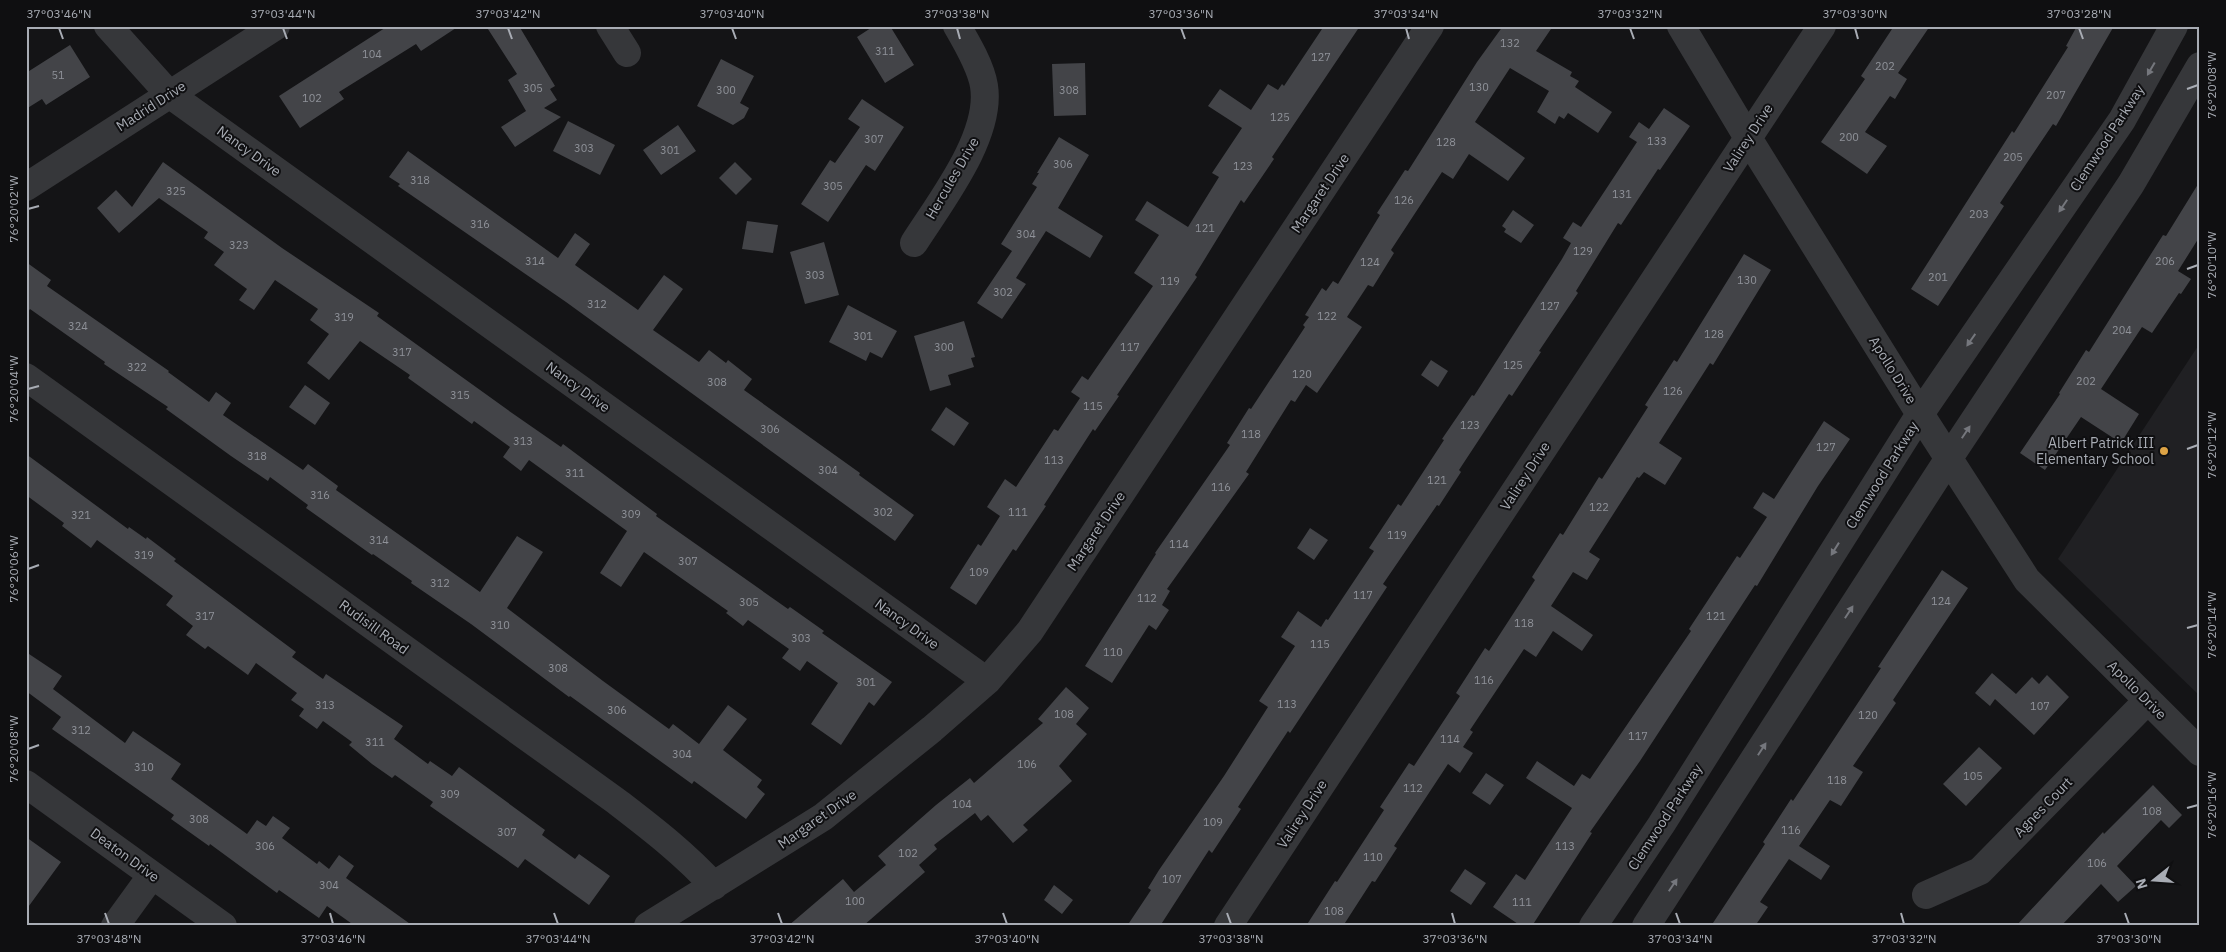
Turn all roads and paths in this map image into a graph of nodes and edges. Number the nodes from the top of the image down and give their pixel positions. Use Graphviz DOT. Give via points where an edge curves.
graph roads {
  1 [pos="108,26"];
  2 [pos="276,26"];
  3 [pos="610,26"];
  4 [pos="958,26"];
  5 [pos="1430,26"];
  6 [pos="1681,26"];
  7 [pos="1822,26"];
  8 [pos="2174,26"];
  9 [pos="627,53"];
  10 [pos="2200,66"];
  11 [pos="169,94"];
  12 [pos="1748,138"];
  13 [pos="26,187"];
  14 [pos="914,243"];
  15 [pos="26,377"];
  16 [pos="1920,414"];
  17 [pos="1949,458"];
  18 [pos="987,681"];
  19 [pos="2146,700"];
  20 [pos="2200,752"];
  21 [pos="26,784"];
  22 [pos="152,875"];
  23 [pos="714,886"];
  24 [pos="1926,895"];
  25 [pos="115,926"];
  26 [pos="223,926"];
  27 [pos="648,926"];
  28 [pos="1228,926"];
  29 [pos="1593,926"];
  30 [pos="1646,926"];
  1 -- 11 [label="street, Nancy Drive"];
  2 -- 11 [label="street, Madrid Drive"];
  3 -- 9 [label="street"];
  4 -- 14 [label="street, Hercules Drive" via="984,85 983,118 974,146"];
  5 -- 18 [label="street, Margaret Drive" via="1030,631"];
  6 -- 12 [label="street, Apollo Drive"];
  7 -- 12 [label="street, Valirey Drive"];
  8 -- 16 [label="street, Clemwood Parkway, one-way" via="2122,120"];
  17 -- 10 [label="street, one-way" via="2131,184"];
  11 -- 13 [label="street, Madrid Drive"];
  11 -- 18 [label="street, Nancy Drive"];
  12 -- 16 [label="street, Apollo Drive"];
  12 -- 28 [label="street, Valirey Drive"];
  15 -- 23 [label="street, Rudisill Road" via="616,801 676,847"];
  16 -- 17 [label="street, Apollo Drive"];
  16 -- 29 [label="street, Clemwood Parkway, one-way" via="1662,825"];
  17 -- 19 [label="street, Apollo Drive" via="2027,580"];
  30 -- 17 [label="street, one-way"];
  18 -- 23 [label="street, Margaret Drive" via="823,817"];
  19 -- 20 [label="street, Apollo Drive"];
  19 -- 24 [label="street, Agnes Court" via="1980,871"];
  21 -- 22 [label="street, Deaton Drive"];
  22 -- 25 [label="street"];
  22 -- 26 [label="street, Deaton Drive"];
  23 -- 27 [label="street, Margaret Drive"];
}
